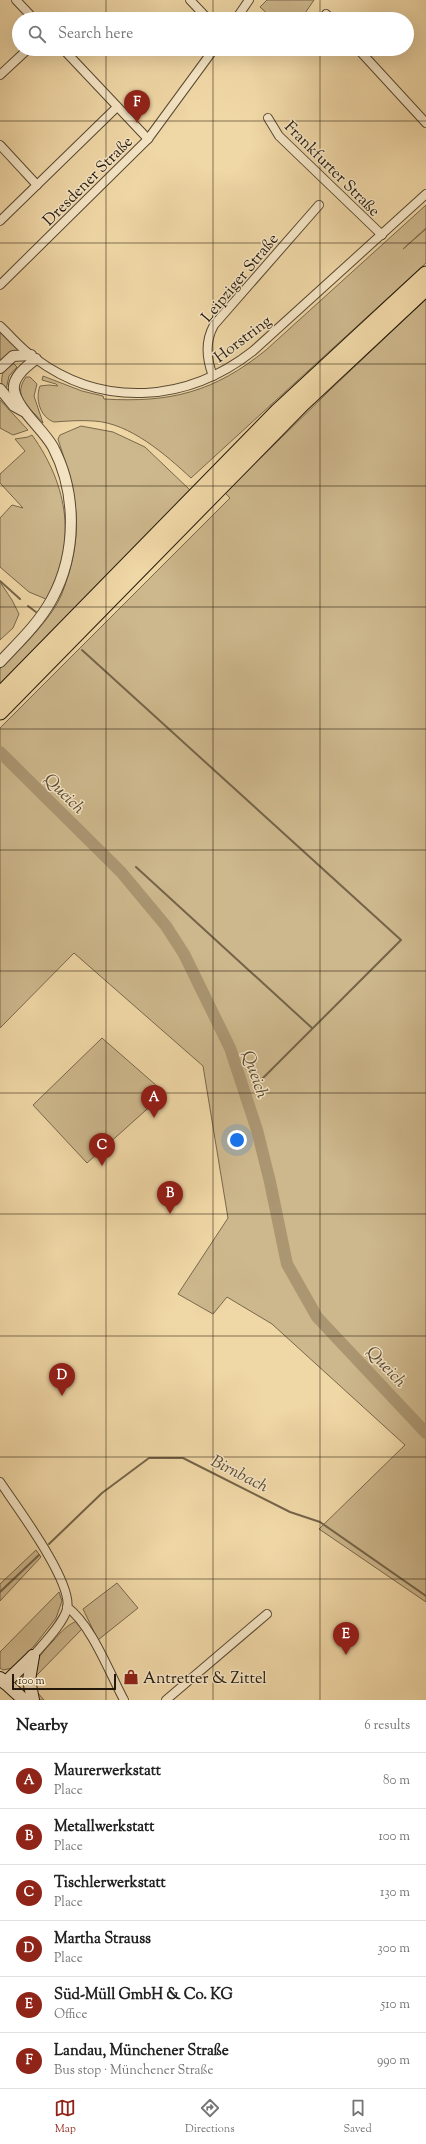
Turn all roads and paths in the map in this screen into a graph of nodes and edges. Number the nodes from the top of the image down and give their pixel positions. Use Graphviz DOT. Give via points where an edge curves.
graph roads {
  1 [pos="16,0"];
  2 [pos="190,0"];
  3 [pos="249,0"];
  4 [pos="27,12"];
  5 [pos="201,12"];
  6 [pos="241,12"];
  7 [pos="20,56"];
  8 [pos="70,56"];
  9 [pos="209,56"];
  10 [pos="364,56"];
  11 [pos="0,75"];
  12 [pos="117,107"];
  13 [pos="268,118"];
  14 [pos="426,123"];
  15 [pos="148,139"];
  16 [pos="0,145"];
  17 [pos="37,185"];
  18 [pos="426,194"];
  19 [pos="319,205"];
  20 [pos="0,221"];
  21 [pos="382,235"];
  22 [pos="426,274"];
  23 [pos="0,285"];
  24 [pos="426,288"];
  25 [pos="0,326"];
  26 [pos="33,357"];
  27 [pos="0,368"];
  28 [pos="212,376"];
  29 [pos="0,389"];
  30 [pos="29,415"];
  31 [pos="0,662"];
  32 [pos="0,695"];
  33 [pos="0,712"];
  34 [pos="0,1482"];
  35 [pos="67,1607"];
  36 [pos="267,1614"];
  37 [pos="33,1656"];
  38 [pos="30,1671"];
  39 [pos="5,1682"];
  40 [pos="24,1700"];
  41 [pos="34,1700"];
  42 [pos="124,1700"];
  43 [pos="166,1700"];
  1 -- 4 [label="street"];
  2 -- 5 [label="street"];
  3 -- 6 [label="street"];
  7 -- 11 [label="street"];
  8 -- 12 [label="street"];
  9 -- 15 [label="street, Dresdener Straße"];
  10 -- 14 [label="street"];
  12 -- 15 [label="street"];
  12 -- 17 [label="street"];
  13 -- 21 [label="street, Frankfurter Straße" via="279,136"];
  15 -- 23 [label="street, Dresdener Straße"];
  16 -- 17 [label="street"];
  17 -- 20 [label="street"];
  18 -- 21 [label="street, Horstring"];
  19 -- 28 [label="street, Leipziger Straße" via="214,324 208,336 207,352"];
  21 -- 28 [label="street, Horstring" via="263,342"];
  22 -- 32 [label="highway" via="278,411"];
  24 -- 33 [label="highway" via="291,415"];
  25 -- 26 [label="street, Horstring"];
  26 -- 27 [label="street" via="13,356"];
  26 -- 28 [label="street, Horstring" via="65,377 122,393 161,392"];
  26 -- 30 [label="street" via="14,386 16,396"];
  29 -- 30 [label="street" via="14,406"];
  30 -- 31 [label="street" via="45,434 59,461 66,482 70,508 70,536 64,570 53,598"];
  34 -- 35 [label="street" via="48,1556 66,1590"];
  35 -- 37 [label="street" via="64,1617"];
  35 -- 42 [label="street" via="80,1618 88,1630"];
  36 -- 43 [label="street"];
  37 -- 38 [label="main road"];
  37 -- 39 [label="main road"];
  38 -- 39 [label="main road" via="21,1682"];
  38 -- 41 [label="main road" via="30,1686"];
  39 -- 40 [label="main road"];
}
